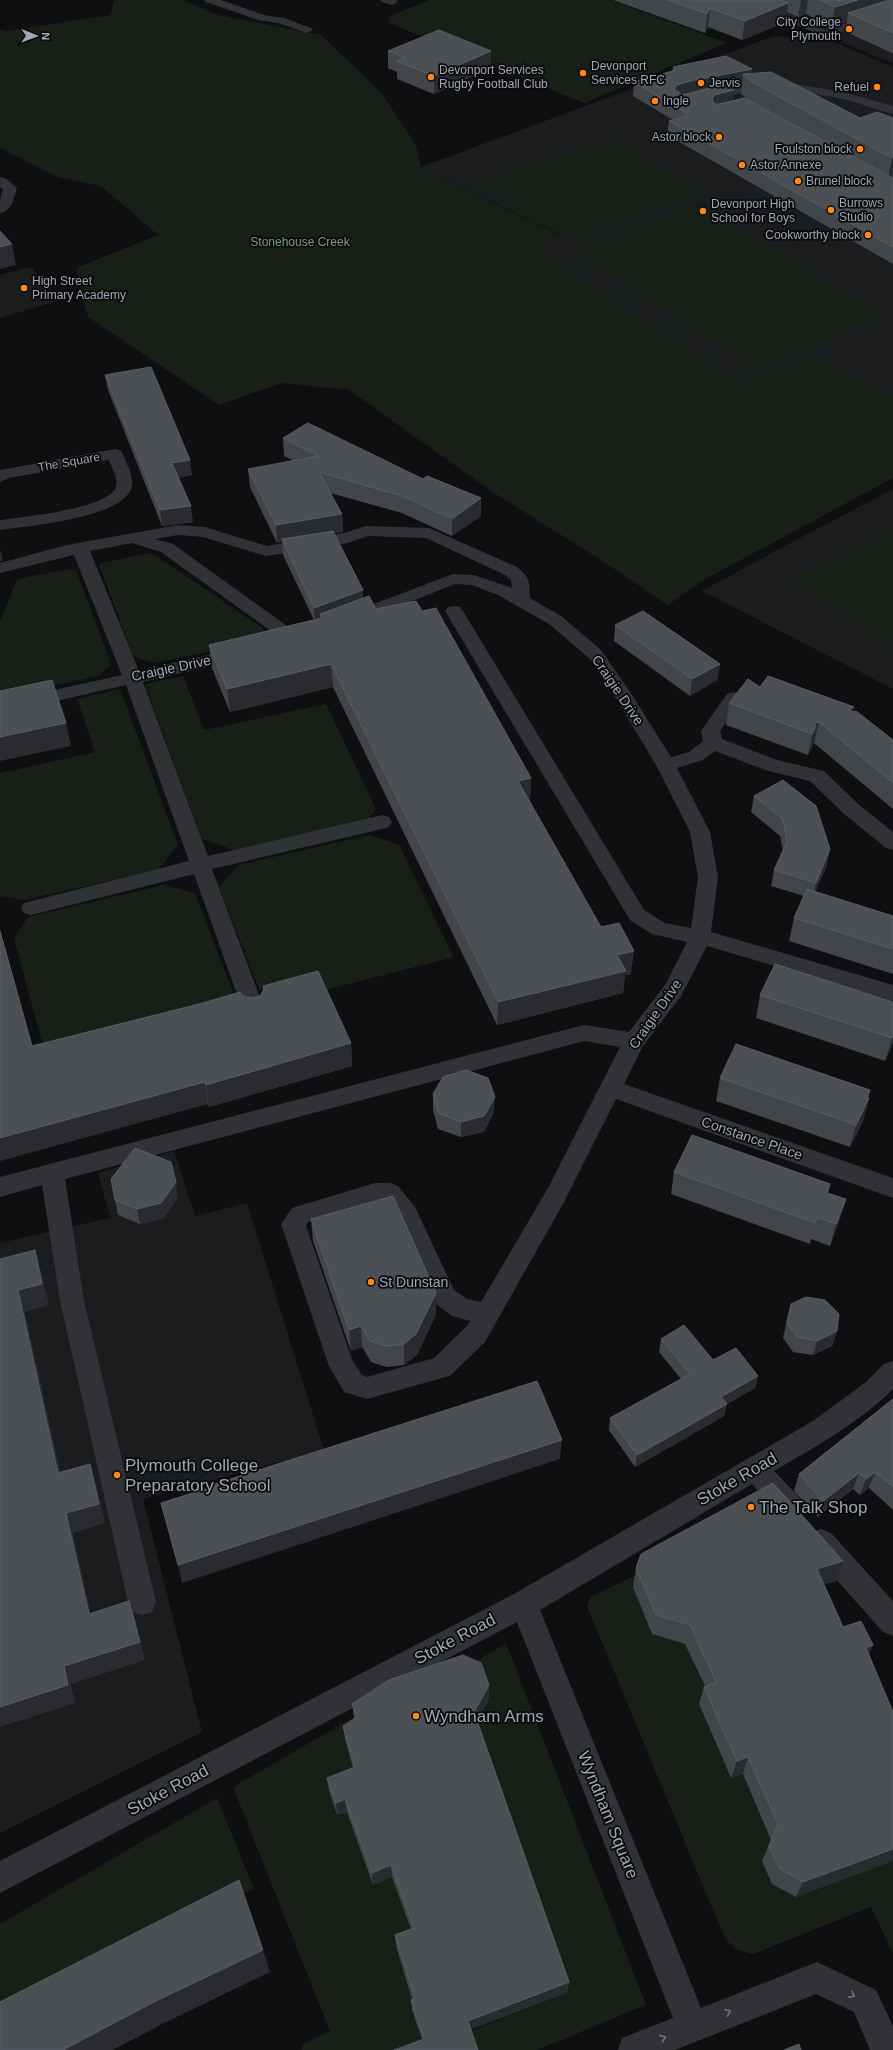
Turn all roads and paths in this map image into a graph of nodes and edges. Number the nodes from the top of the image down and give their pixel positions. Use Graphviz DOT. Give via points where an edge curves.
graph roads {
  1 [pos="236,0"];
  2 [pos="745,0"];
  3 [pos="208,5"];
  4 [pos="223,5"];
  5 [pos="893,11"];
  6 [pos="307,30"];
  7 [pos="786,86"];
  8 [pos="727,91"];
  9 [pos="694,99"];
  10 [pos="739,101"];
  11 [pos="809,102"];
  12 [pos="893,110"];
  13 [pos="0,181"];
  14 [pos="0,209"];
  15 [pos="0,477"];
  16 [pos="0,526"];
  17 [pos="133,538"];
  18 [pos="82,549"];
  19 [pos="0,568"];
  20 [pos="521,600"];
  21 [pos="454,611"];
  22 [pos="331,626"];
  23 [pos="276,646"];
  24 [pos="253,650"];
  25 [pos="132,677"];
  26 [pos="734,698"];
  27 [pos="0,708"];
  28 [pos="713,743"];
  29 [pos="666,765"];
  30 [pos="382,822"];
  31 [pos="893,843"];
  32 [pos="201,865"];
  33 [pos="31,908"];
  34 [pos="700,938"];
  35 [pos="893,993"];
  36 [pos="254,1011"];
  37 [pos="634,1041"];
  38 [pos="610,1088"];
  39 [pos="52,1173"];
  40 [pos="0,1187"];
  41 [pos="893,1188"];
  42 [pos="486,1314"];
  43 [pos="893,1372"];
  44 [pos="754,1469"];
  45 [pos="142,1602"];
  46 [pos="524,1604"];
  47 [pos="893,1622"];
  48 [pos="0,1878"];
  49 [pos="692,2026"];
  50 [pos="634,2050"];
  51 [pos="887,2050"];
  1 -- 4 [label="street"];
  2 -- 5 [label="street" via="825,34"];
  3 -- 4 [label="street"];
  4 -- 6 [label="street"];
  7 -- 8 [label="street"];
  7 -- 11 [label="street" via="796,96"];
  7 -- 12 [label="street" via="824,91"];
  8 -- 9 [label="street"];
  8 -- 10 [label="street"];
  13 -- 14 [label="street" via="10,188 5,206"];
  15 -- 16 [label="street, The Square" via="4,474 115,454 125,480 122,492 111,501 89,510"];
  17 -- 18 [label="street" via="83,546"];
  17 -- 20 [label="street" via="191,530 266,551 348,538 366,531 430,533 511,571 520,578"];
  17 -- 23 [label="street" via="167,548 302,637"];
  18 -- 19 [label="street" via="67,550"];
  18 -- 25 [label="street" via="81,552"];
  20 -- 22 [label="street, Craigie Drive" via="474,580 453,579"];
  20 -- 29 [label="street, Craigie Drive" via="555,620 595,654 626,698"];
  21 -- 34 [label="street" via="637,915 659,929"];
  24 -- 25 [label="street, Craigie Drive"];
  25 -- 27 [label="street, Craigie Drive"];
  25 -- 32 [label="street"];
  26 -- 28 [label="street" via="710,731"];
  28 -- 29 [label="street" via="696,756"];
  28 -- 31 [label="street" via="772,766 817,776 850,808"];
  29 -- 34 [label="street, Craigie Drive" via="700,832 708,876"];
  30 -- 32 [label="street"];
  32 -- 33 [label="street"];
  32 -- 36 [label="street"];
  34 -- 35 [label="street" via="723,942"];
  34 -- 37 [label="street, Craigie Drive" via="673,990"];
  37 -- 38 [label="street, Craigie Drive"];
  37 -- 39 [label="street" via="584,1033"];
  38 -- 41 [label="street, Constance Place"];
  38 -- 42 [label="street, Craigie Drive" via="556,1195"];
  39 -- 40 [label="street"];
  39 -- 45 [label="street" via="72,1301"];
  42 -- 42 [label="street, Craigie Drive" via="476,1334 442,1367 367,1388 353,1384 342,1366 293,1224 300,1215 376,1193 390,1193 406,1214 445,1297 461,1308"];
  43 -- 44 [label="street, Stoke Road" via="875,1390 822,1429"];
  44 -- 46 [label="street, Stoke Road"];
  44 -- 47 [label="street"];
  46 -- 48 [label="street, Stoke Road"];
  46 -- 49 [label="street, Wyndham Square"];
  50 -- 49 [label="street, one-way"];
  49 -- 51 [label="street, one-way" via="817,1978 865,2001"];
}
